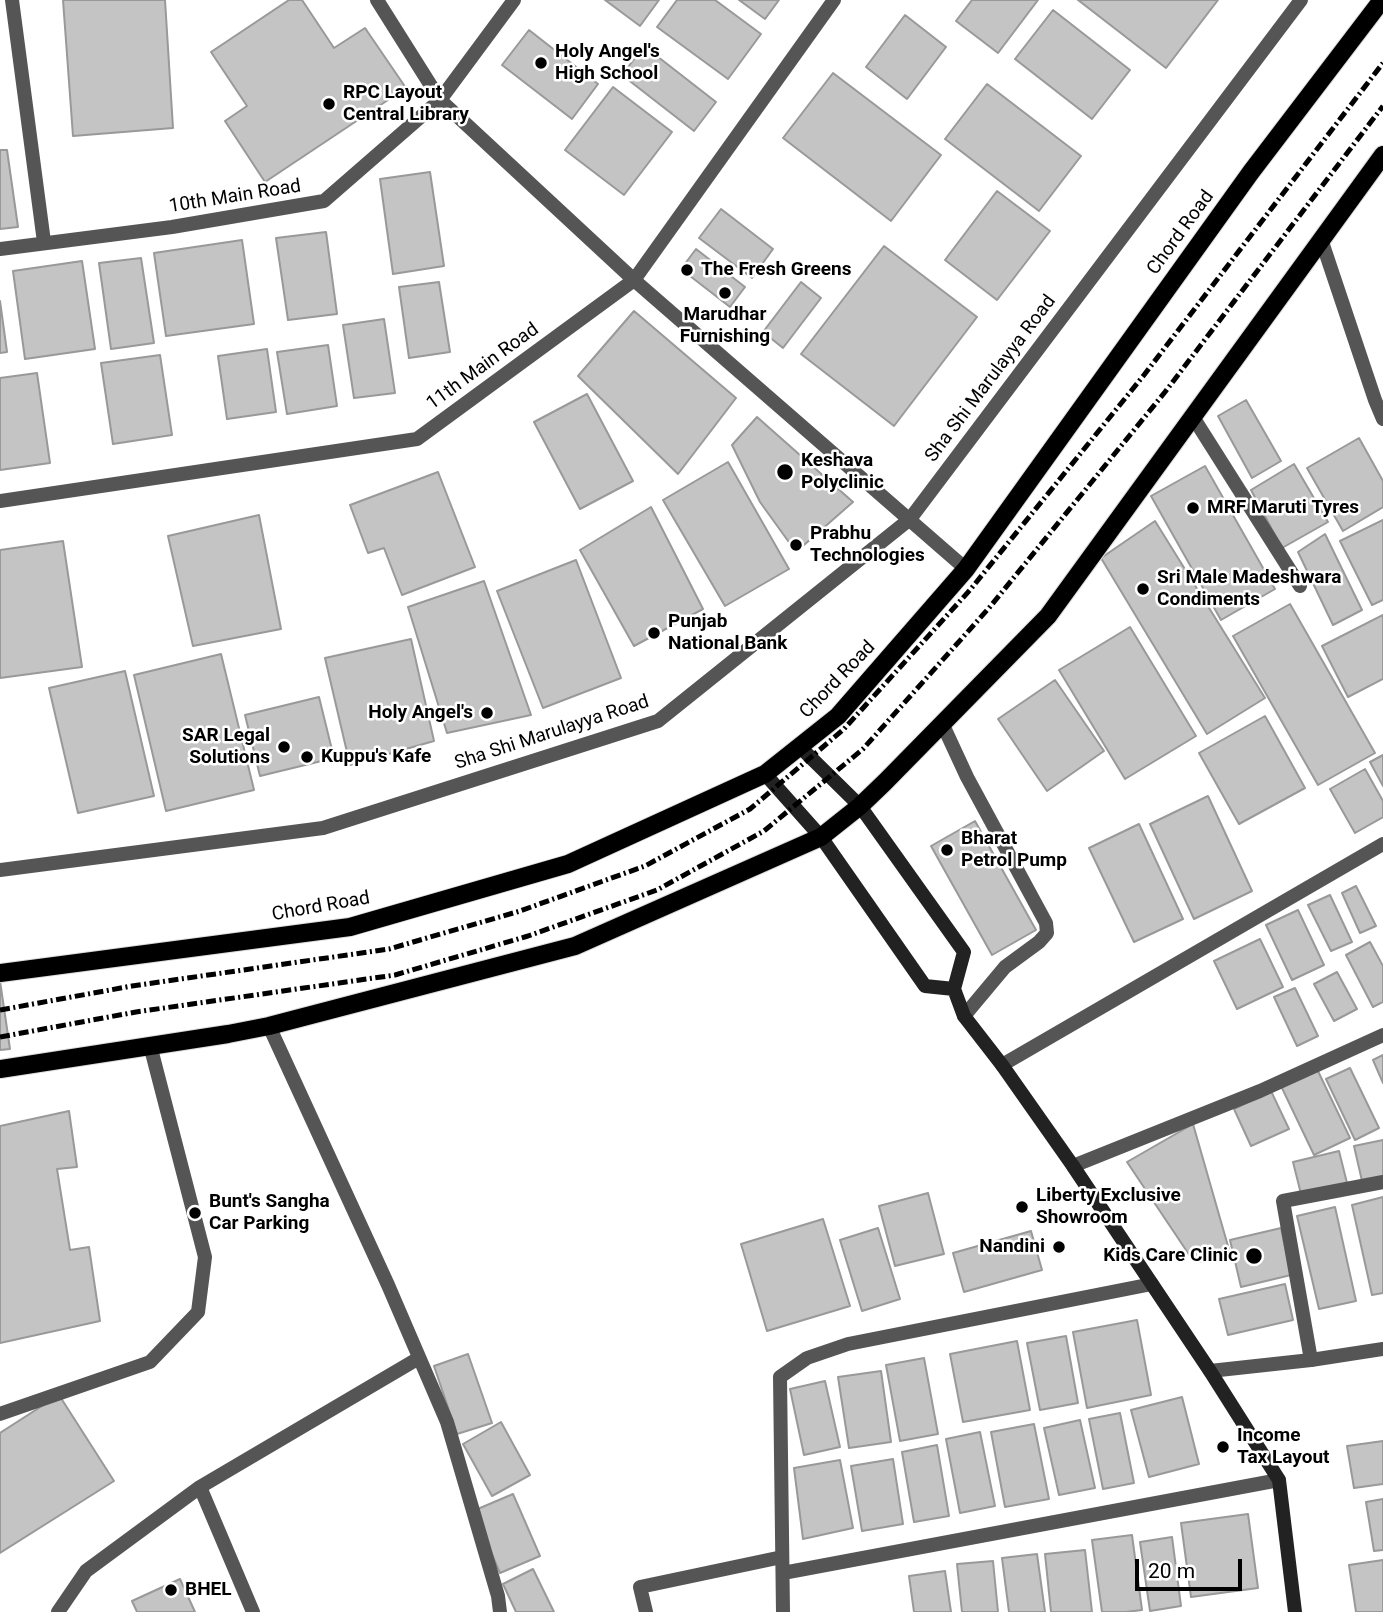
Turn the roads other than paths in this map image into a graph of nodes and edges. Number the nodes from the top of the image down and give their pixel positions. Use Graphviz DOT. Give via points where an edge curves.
graph roads {
  1 [pos="377,0"];
  2 [pos="514,0"];
  3 [pos="834,0"];
  4 [pos="1301,0"];
  5 [pos="1382,0"];
  6 [pos="8,5"];
  7 [pos="440,100"];
  8 [pos="1383,155"];
  9 [pos="1321,239"];
  10 [pos="44,242"];
  11 [pos="0,249"];
  12 [pos="634,280"];
  13 [pos="1193,417"];
  14 [pos="1383,419"];
  15 [pos="0,501"];
  16 [pos="910,519"];
  17 [pos="966,569"];
  18 [pos="1300,586"];
  19 [pos="942,723"];
  20 [pos="800,747"];
  21 [pos="765,774"];
  22 [pos="860,806"];
  23 [pos="821,837"];
  24 [pos="1383,844"];
  25 [pos="0,870"];
  26 [pos="0,973"];
  27 [pos="954,989"];
  28 [pos="964,1016"];
  29 [pos="269,1026"];
  30 [pos="1383,1035"];
  31 [pos="150,1045"];
  32 [pos="1002,1065"];
  33 [pos="0,1069"];
  34 [pos="1073,1166"];
  35 [pos="1383,1182"];
  36 [pos="1152,1284"];
  37 [pos="1383,1349"];
  38 [pos="419,1358"];
  39 [pos="1311,1360"];
  40 [pos="1210,1371"];
  41 [pos="0,1414"];
  42 [pos="1279,1480"];
  43 [pos="200,1487"];
  44 [pos="782,1557"];
  45 [pos="783,1573"];
  46 [pos="58,1612"];
  47 [pos="253,1612"];
  48 [pos="500,1612"];
  49 [pos="646,1612"];
  50 [pos="783,1612"];
  51 [pos="1295,1612"];
  1 -- 7 [label="street"];
  2 -- 7 [label="street, 10th Main Road"];
  3 -- 12 [label="street, 11th Main Road"];
  4 -- 16 [label="street, Sha Shi Marulayya Road"];
  5 -- 17 [label="main road, Chord Road" via="1243,184"];
  6 -- 10 [label="street"];
  7 -- 10 [label="street, 10th Main Road" via="324,201 172,227"];
  7 -- 12 [label="street"];
  8 -- 9 [label="main road"];
  9 -- 13 [label="main road"];
  9 -- 14 [label="street"];
  10 -- 11 [label="street, 10th Main Road"];
  12 -- 15 [label="street, 11th Main Road" via="417,439"];
  12 -- 16 [label="street"];
  13 -- 18 [label="street"];
  13 -- 19 [label="main road" via="1048,616"];
  16 -- 17 [label="street"];
  16 -- 25 [label="street, Sha Shi Marulayya Road" via="658,721 323,828"];
  17 -- 20 [label="main road, Chord Road" via="838,716"];
  19 -- 22 [label="main road"];
  19 -- 28 [label="street" via="1046,923 1047,933 1006,967"];
  20 -- 21 [label="main road, Chord Road"];
  20 -- 22 [label="main road"];
  21 -- 23 [label="main road"];
  21 -- 26 [label="main road, Chord Road" via="568,864 349,927"];
  22 -- 23 [label="main road"];
  22 -- 27 [label="main road" via="964,952"];
  23 -- 27 [label="main road" via="925,986"];
  23 -- 29 [label="main road" via="575,946"];
  24 -- 32 [label="street"];
  27 -- 28 [label="main road"];
  28 -- 32 [label="main road"];
  29 -- 31 [label="main road"];
  29 -- 38 [label="street"];
  30 -- 34 [label="street"];
  31 -- 33 [label="main road"];
  31 -- 41 [label="street" via="205,1257 198,1312 149,1362"];
  32 -- 34 [label="main road"];
  34 -- 36 [label="main road"];
  35 -- 39 [label="street" via="1283,1201"];
  36 -- 40 [label="main road"];
  36 -- 44 [label="street" via="848,1344 807,1358 780,1377"];
  37 -- 39 [label="street"];
  38 -- 43 [label="street"];
  38 -- 48 [label="street" via="447,1423"];
  39 -- 40 [label="street"];
  40 -- 42 [label="main road"];
  42 -- 45 [label="street"];
  42 -- 51 [label="main road"];
  43 -- 46 [label="street" via="86,1571"];
  43 -- 47 [label="street"];
  44 -- 45 [label="street"];
  44 -- 49 [label="street" via="640,1587"];
  45 -- 50 [label="street"];
}
